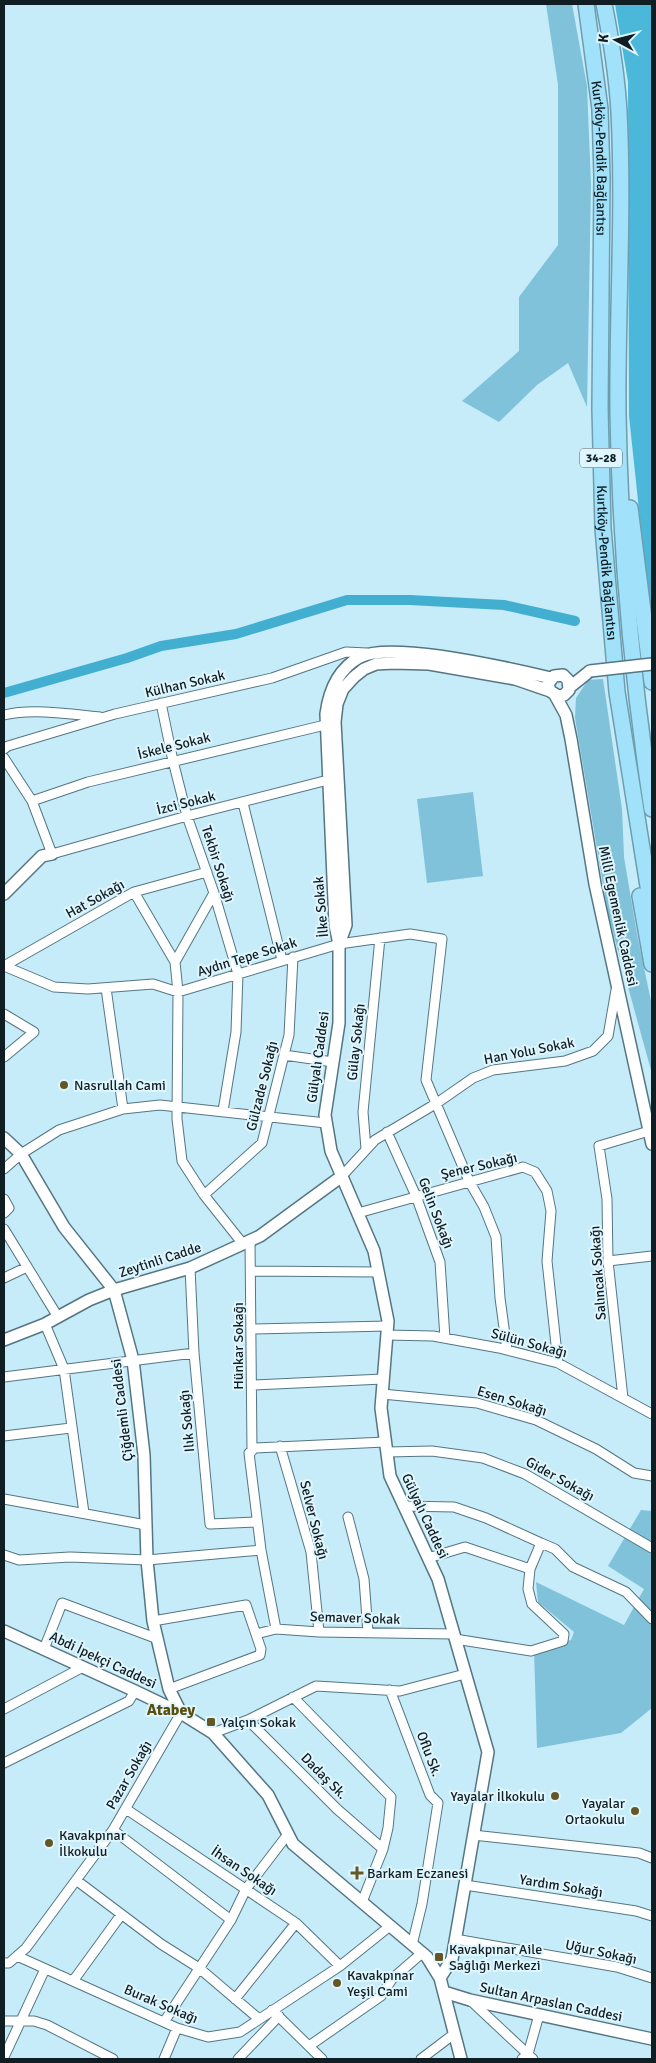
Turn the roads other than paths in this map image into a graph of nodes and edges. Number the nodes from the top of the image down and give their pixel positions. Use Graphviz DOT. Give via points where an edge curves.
graph roads {
  1 [pos="586,4"];
  2 [pos="604,4"];
  3 [pos="618,414"];
  4 [pos="373,653"];
  5 [pos="652,664"];
  6 [pos="551,678"];
  7 [pos="652,682"];
  8 [pos="568,686"];
  9 [pos="552,693"];
  10 [pos="161,703"];
  11 [pos="4,715"];
  12 [pos="106,717"];
  13 [pos="325,725"];
  14 [pos="4,749"];
  15 [pos="4,758"];
  16 [pos="173,761"];
  17 [pos="628,765"];
  18 [pos="333,779"];
  19 [pos="32,801"];
  20 [pos="244,803"];
  21 [pos="652,808"];
  22 [pos="188,816"];
  23 [pos="52,854"];
  24 [pos="207,872"];
  25 [pos="134,892"];
  26 [pos="4,894"];
  27 [pos="214,894"];
  28 [pos="652,911"];
  29 [pos="380,938"];
  30 [pos="339,944"];
  31 [pos="293,957"];
  32 [pos="282,960"];
  33 [pos="175,962"];
  34 [pos="652,964"];
  35 [pos="4,966"];
  36 [pos="238,974"];
  37 [pos="617,978"];
  38 [pos="106,988"];
  39 [pos="178,992"];
  40 [pos="4,1014"];
  41 [pos="284,1055"];
  42 [pos="4,1057"];
  43 [pos="333,1062"];
  44 [pos="437,1103"];
  45 [pos="179,1108"];
  46 [pos="122,1109"];
  47 [pos="223,1111"];
  48 [pos="268,1116"];
  49 [pos="652,1116"];
  50 [pos="326,1123"];
  51 [pos="649,1131"];
  52 [pos="387,1132"];
  53 [pos="4,1138"];
  54 [pos="652,1144"];
  55 [pos="366,1149"];
  56 [pos="21,1154"];
  57 [pos="4,1169"];
  58 [pos="342,1176"];
  59 [pos="469,1181"];
  60 [pos="204,1195"];
  61 [pos="416,1196"];
  62 [pos="4,1199"];
  63 [pos="4,1213"];
  64 [pos="358,1213"];
  65 [pos="4,1228"];
  66 [pos="247,1242"];
  67 [pos="652,1256"];
  68 [pos="608,1261"];
  69 [pos="28,1267"];
  70 [pos="190,1268"];
  71 [pos="251,1271"];
  72 [pos="378,1272"];
  73 [pos="4,1278"];
  74 [pos="114,1290"];
  75 [pos="58,1317"];
  76 [pos="45,1324"];
  77 [pos="251,1330"];
  78 [pos="388,1330"];
  79 [pos="445,1338"];
  80 [pos="4,1340"];
  81 [pos="507,1350"];
  82 [pos="194,1353"];
  83 [pos="133,1360"];
  84 [pos="558,1363"];
  85 [pos="64,1369"];
  86 [pos="4,1377"];
  87 [pos="383,1379"];
  88 [pos="252,1385"];
  89 [pos="382,1394"];
  90 [pos="623,1398"];
  91 [pos="652,1414"];
  92 [pos="71,1428"];
  93 [pos="4,1436"];
  94 [pos="280,1446"];
  95 [pos="386,1447"];
  96 [pos="254,1449"];
  97 [pos="652,1476"];
  98 [pos="4,1499"];
  99 [pos="403,1506"];
  100 [pos="84,1513"];
  101 [pos="348,1517"];
  102 [pos="257,1522"];
  103 [pos="146,1525"];
  104 [pos="541,1543"];
  105 [pos="652,1548"];
  106 [pos="261,1550"];
  107 [pos="4,1556"];
  108 [pos="428,1558"];
  109 [pos="148,1560"];
  110 [pos="530,1569"];
  111 [pos="652,1619"];
  112 [pos="153,1621"];
  113 [pos="276,1628"];
  114 [pos="4,1631"];
  115 [pos="319,1632"];
  116 [pos="368,1632"];
  117 [pos="256,1634"];
  118 [pos="455,1636"];
  119 [pos="158,1639"];
  120 [pos="44,1649"];
  121 [pos="83,1667"];
  122 [pos="465,1674"];
  123 [pos="169,1689"];
  124 [pos="390,1690"];
  125 [pos="135,1691"];
  126 [pos="293,1697"];
  127 [pos="4,1708"];
  128 [pos="181,1713"];
  129 [pos="248,1720"];
  130 [pos="213,1734"];
  131 [pos="4,1763"];
  132 [pos="126,1809"];
  133 [pos="113,1830"];
  134 [pos="288,1834"];
  135 [pos="473,1835"];
  136 [pos="383,1849"];
  137 [pos="652,1858"];
  138 [pos="76,1880"];
  139 [pos="465,1885"];
  140 [pos="246,1889"];
  141 [pos="362,1902"];
  142 [pos="121,1915"];
  143 [pos="652,1916"];
  144 [pos="231,1920"];
  145 [pos="296,1923"];
  146 [pos="390,1926"];
  147 [pos="455,1940"];
  148 [pos="412,1945"];
  149 [pos="422,1953"];
  150 [pos="17,1956"];
  151 [pos="4,1962"];
  152 [pos="340,1966"];
  153 [pos="199,1968"];
  154 [pos="45,1969"];
  155 [pos="440,1978"];
  156 [pos="652,1978"];
  157 [pos="73,1981"];
  158 [pos="444,1992"];
  159 [pos="235,1999"];
  160 [pos="470,2000"];
  161 [pos="276,2013"];
  162 [pos="539,2015"];
  163 [pos="259,2019"];
  164 [pos="4,2021"];
  165 [pos="19,2022"];
  166 [pos="164,2022"];
  167 [pos="177,2028"];
  168 [pos="454,2034"];
  169 [pos="652,2039"];
  170 [pos="309,2046"];
  171 [pos="4,2056"];
  172 [pos="527,2058"];
  173 [pos="113,2059"];
  174 [pos="164,2059"];
  175 [pos="238,2059"];
  176 [pos="322,2059"];
  177 [pos="421,2059"];
  178 [pos="461,2059"];
  1 -- 17 [label="highway, Kurtköy-Pendik Bağlantısı / 34-28" via="600,109 603,528 616,692"];
  2 -- 3 [label="highway, Kurtköy-Pendik Bağlantısı / 34-28" via="619,111"];
  3 -- 7 [label="highway"];
  3 -- 21 [label="highway, Kurtköy-Pendik Bağlantısı / 34-28" via="622,533 636,700"];
  4 -- 6 [label="street, İlke Sokak" via="428,655"];
  4 -- 10 [label="street, Külhan Sokak" via="346,652 272,678"];
  4 -- 13 [label="street, İlke Sokak" via="360,657 334,682 328,697"];
  5 -- 8 [label="street, bridge" via="590,671"];
  6 -- 8 [label="street" via="560,674"];
  6 -- 9 [label="street" via="548,684"];
  8 -- 9 [label="street" via="561,696"];
  8 -- 37 [label="street, Milli Egemenlik Caddesi"];
  9 -- 18 [label="street, İlke Sokak" via="515,679 429,664 376,664 354,677 343,689 337,704"];
  9 -- 37 [label="street, Milli Egemenlik Caddesi" via="566,715 588,851"];
  10 -- 12 [label="street, Külhan Sokak"];
  10 -- 16 [label="street, Tekbir Sokağı"];
  11 -- 12 [label="street" via="12,712"];
  12 -- 14 [label="street, Külhan Sokak"];
  13 -- 16 [label="street, İskele Sokak"];
  13 -- 18 [label="street, İlke Sokak"];
  15 -- 19 [label="street"];
  16 -- 19 [label="street, İskele Sokak" via="88,782"];
  16 -- 22 [label="street, Tekbir Sokağı"];
  17 -- 28 [label="highway, Kurtköy-Pendik Bağlantısı / 34-28"];
  17 -- 34 [label="highway" via="633,851"];
  18 -- 20 [label="street, İzci Sokak"];
  18 -- 30 [label="street, İlke Sokak" via="346,925"];
  19 -- 23 [label="street"];
  20 -- 22 [label="street, İzci Sokak"];
  20 -- 32 [label="street"];
  22 -- 23 [label="street, İzci Sokak"];
  22 -- 24 [label="street, Tekbir Sokağı"];
  23 -- 26 [label="street" via="42,856"];
  24 -- 25 [label="street, Hat Sokağı"];
  24 -- 27 [label="street, Tekbir Sokağı"];
  25 -- 33 [label="street"];
  25 -- 35 [label="street, Hat Sokağı"];
  27 -- 33 [label="street"];
  27 -- 36 [label="street, Tekbir Sokağı"];
  29 -- 30 [label="street, Aydın Tepe Sokak"];
  29 -- 44 [label="street, Aydın Tepe Sokak" via="410,934 442,939 426,1080"];
  29 -- 55 [label="street, Gülay Sokağı" via="363,1112"];
  30 -- 31 [label="street, Aydın Tepe Sokak"];
  30 -- 43 [label="street, Gülyalı Caddesi" via="339,1023"];
  31 -- 32 [label="street, Aydın Tepe Sokak"];
  31 -- 41 [label="street, Gülzade Sokağı"];
  32 -- 36 [label="street, Aydın Tepe Sokak"];
  33 -- 39 [label="street"];
  35 -- 38 [label="street" via="54,987"];
  36 -- 39 [label="street, Aydın Tepe Sokak"];
  36 -- 47 [label="street, Tekbir Sokağı" via="236,1032"];
  37 -- 44 [label="street, Han Yolu Sokak" via="608,1036 593,1051 565,1061 493,1070 473,1078"];
  37 -- 49 [label="street, Milli Egemenlik Caddesi"];
  37 -- 51 [label="street, Milli Egemenlik Caddesi"];
  38 -- 39 [label="street" via="153,984"];
  38 -- 46 [label="street"];
  39 -- 45 [label="street"];
  40 -- 42 [label="street" via="34,1032"];
  41 -- 43 [label="street"];
  41 -- 48 [label="street, Gülzade Sokağı"];
  43 -- 50 [label="street, Gülyalı Caddesi"];
  44 -- 52 [label="street, Han Yolu Sokak"];
  44 -- 59 [label="street"];
  45 -- 46 [label="street" via="160,1105"];
  45 -- 47 [label="street"];
  45 -- 60 [label="street" via="177,1119 182,1160"];
  46 -- 56 [label="street" via="59,1130"];
  47 -- 48 [label="street"];
  48 -- 50 [label="street"];
  48 -- 60 [label="street, Gülzade Sokağı" via="262,1143"];
  50 -- 58 [label="street, Gülyalı Caddesi" via="331,1151"];
  51 -- 54 [label="street, Milli Egemenlik Caddesi"];
  51 -- 68 [label="street, Salıncak Sokağı" via="600,1146 608,1199"];
  52 -- 55 [label="street, Han Yolu Sokak"];
  52 -- 61 [label="street, Gelin Sokağı"];
  53 -- 56 [label="street, Çiğdemli Caddesi"];
  55 -- 58 [label="street, Han Yolu Sokak"];
  56 -- 57 [label="street"];
  56 -- 74 [label="street, Çiğdemli Caddesi" via="64,1227"];
  58 -- 64 [label="street, Gülyalı Caddesi"];
  58 -- 66 [label="street, Zeytinli Cadde"];
  59 -- 61 [label="street, Şener Sokağı"];
  59 -- 81 [label="street" via="496,1237"];
  59 -- 84 [label="street, Şener Sokağı" via="522,1167 535,1172 547,1191 551,1211 547,1261"];
  60 -- 66 [label="street"];
  61 -- 64 [label="street, Şener Sokağı"];
  61 -- 79 [label="street, Gelin Sokağı" via="440,1262"];
  62 -- 63 [label="street" via="9,1208"];
  64 -- 72 [label="street, Gülyalı Caddesi" via="374,1251"];
  65 -- 69 [label="street"];
  66 -- 70 [label="street, Zeytinli Cadde"];
  66 -- 71 [label="street, Hünkar Sokağı"];
  67 -- 68 [label="street"];
  68 -- 90 [label="street, Salıncak Sokağı"];
  69 -- 73 [label="street"];
  69 -- 75 [label="street"];
  70 -- 74 [label="street, Zeytinli Cadde"];
  70 -- 82 [label="street, Ilık Sokağı"];
  71 -- 72 [label="street"];
  71 -- 77 [label="street, Hünkar Sokağı"];
  72 -- 78 [label="street, Gülyalı Caddesi"];
  74 -- 75 [label="street, Zeytinli Cadde"];
  74 -- 83 [label="street, Çiğdemli Caddesi"];
  75 -- 76 [label="street, Zeytinli Cadde"];
  76 -- 80 [label="street, Zeytinli Cadde"];
  76 -- 85 [label="street"];
  77 -- 78 [label="street, Sülün Sokağı"];
  77 -- 88 [label="street, Hünkar Sokağı"];
  78 -- 79 [label="street, Sülün Sokağı"];
  78 -- 87 [label="street, Gülyalı Caddesi"];
  79 -- 81 [label="street, Sülün Sokağı"];
  81 -- 84 [label="street, Sülün Sokağı"];
  82 -- 83 [label="street"];
  82 -- 102 [label="street, Ilık Sokağı" via="210,1524"];
  83 -- 85 [label="street"];
  83 -- 103 [label="street, Çiğdemli Caddesi" via="144,1455"];
  84 -- 90 [label="street, Sülün Sokağı"];
  85 -- 86 [label="street"];
  85 -- 92 [label="street"];
  87 -- 88 [label="street"];
  87 -- 89 [label="street, Gülyalı Caddesi"];
  88 -- 96 [label="street, Hünkar Sokağı"];
  89 -- 95 [label="street, Gülyalı Caddesi"];
  89 -- 97 [label="street, Esen Sokağı" via="477,1402 536,1420 596,1449 634,1474"];
  90 -- 91 [label="street, Sülün Sokağı"];
  92 -- 93 [label="street"];
  92 -- 100 [label="street"];
  94 -- 95 [label="street, Gider Sokağı"];
  94 -- 96 [label="street, Gider Sokağı"];
  94 -- 115 [label="street, Selver Sokağı" via="311,1552"];
  95 -- 99 [label="street, Gülyalı Caddesi" via="390,1476"];
  95 -- 105 [label="street, Gider Sokağı" via="483,1458 508,1467"];
  96 -- 102 [label="street, Hünkar Sokağı" via="249,1453"];
  98 -- 100 [label="street"];
  99 -- 104 [label="street" via="454,1507"];
  99 -- 108 [label="street, Gülyalı Caddesi"];
  100 -- 103 [label="street"];
  101 -- 116 [label="street" via="364,1579"];
  102 -- 106 [label="street, Hünkar Sokağı"];
  103 -- 109 [label="street, Çiğdemli Caddesi"];
  104 -- 110 [label="street"];
  104 -- 111 [label="street" via="555,1549 573,1567 626,1592"];
  106 -- 109 [label="street"];
  106 -- 113 [label="street, Hünkar Sokağı"];
  107 -- 109 [label="street" via="20,1560 70,1557"];
  108 -- 110 [label="street" via="465,1547"];
  108 -- 118 [label="street, Gülyalı Caddesi" via="438,1579"];
  109 -- 112 [label="street, Çiğdemli Caddesi"];
  110 -- 118 [label="street, Semaver Sokak" via="528,1589 532,1604 564,1634 563,1642 531,1651"];
  112 -- 117 [label="street" via="246,1604"];
  112 -- 119 [label="street, Çiğdemli Caddesi"];
  113 -- 115 [label="street, Semaver Sokak"];
  113 -- 117 [label="street, Semaver Sokak"];
  114 -- 120 [label="street, Abdi İpekçi Caddesi"];
  115 -- 116 [label="street, Semaver Sokak"];
  116 -- 118 [label="street, Semaver Sokak"];
  117 -- 123 [label="street" via="260,1655"];
  118 -- 122 [label="street, Gülyalı Caddesi"];
  119 -- 120 [label="street" via="62,1603"];
  119 -- 123 [label="street, Çiğdemli Caddesi"];
  120 -- 121 [label="street, Abdi İpekçi Caddesi"];
  121 -- 125 [label="street, Abdi İpekçi Caddesi"];
  121 -- 127 [label="street"];
  122 -- 124 [label="street" via="400,1691"];
  122 -- 135 [label="street, Gülyalı Caddesi" via="488,1752"];
  123 -- 128 [label="street, Çiğdemli Caddesi"];
  124 -- 126 [label="street" via="316,1686"];
  124 -- 148 [label="street, Oflu Sk." via="430,1795 438,1802 422,1904"];
  125 -- 128 [label="street, Abdi İpekçi Caddesi"];
  125 -- 131 [label="street" via="129,1701"];
  126 -- 129 [label="street"];
  126 -- 136 [label="street" via="391,1797"];
  128 -- 130 [label="street, Abdi İpekçi Caddesi"];
  128 -- 132 [label="street, Pazar Sokağı"];
  129 -- 130 [label="street"];
  129 -- 136 [label="street, Dadaş Sk." via="337,1809"];
  130 -- 134 [label="street, Abdi İpekçi Caddesi" via="268,1795"];
  132 -- 133 [label="street, Pazar Sokağı"];
  132 -- 140 [label="street, İhsan Sokağı"];
  133 -- 138 [label="street, Pazar Sokağı"];
  133 -- 144 [label="street"];
  134 -- 140 [label="street"];
  134 -- 141 [label="street, Abdi İpekçi Caddesi" via="294,1844"];
  135 -- 137 [label="street" via="639,1853"];
  135 -- 139 [label="street, Gülyalı Caddesi"];
  136 -- 141 [label="street"];
  138 -- 142 [label="street"];
  138 -- 150 [label="street, Pazar Sokağı"];
  139 -- 143 [label="street, Yardım Sokağı"];
  139 -- 147 [label="street, Gülyalı Caddesi"];
  140 -- 144 [label="street"];
  140 -- 145 [label="street, İhsan Sokağı"];
  141 -- 146 [label="street, Abdi İpekçi Caddesi"];
  142 -- 153 [label="street"];
  142 -- 157 [label="street"];
  144 -- 153 [label="street"];
  145 -- 152 [label="street, İhsan Sokağı"];
  145 -- 159 [label="street"];
  146 -- 148 [label="street, Abdi İpekçi Caddesi"];
  146 -- 152 [label="street, Burak Sokağı"];
  147 -- 155 [label="street, Gülyalı Caddesi" via="452,1959"];
  147 -- 156 [label="street, Uğur Sokağı" via="617,1968"];
  148 -- 149 [label="street, Abdi İpekçi Caddesi"];
  149 -- 155 [label="street, Abdi İpekçi Caddesi"];
  149 -- 170 [label="street" via="392,1979 381,1996"];
  150 -- 151 [label="street, Pazar Sokağı" via="9,1963"];
  150 -- 154 [label="street, Burak Sokağı"];
  152 -- 161 [label="street, Burak Sokağı"];
  153 -- 159 [label="street"];
  153 -- 166 [label="street"];
  154 -- 157 [label="street, Burak Sokağı"];
  154 -- 165 [label="street"];
  155 -- 158 [label="street, Abdi İpekçi Caddesi"];
  157 -- 166 [label="street, Burak Sokağı"];
  158 -- 160 [label="street, Sultan Arpaslan Caddesi"];
  158 -- 168 [label="street, Abdi İpekçi Caddesi"];
  159 -- 163 [label="street"];
  160 -- 162 [label="street, Sultan Arpaslan Caddesi"];
  160 -- 172 [label="street"];
  161 -- 163 [label="street, Burak Sokağı"];
  161 -- 170 [label="street"];
  161 -- 175 [label="street"];
  162 -- 169 [label="street, Sultan Arpaslan Caddesi"];
  162 -- 172 [label="street"];
  163 -- 167 [label="street, Burak Sokağı" via="240,2032 208,2037"];
  164 -- 165 [label="street"];
  165 -- 171 [label="street"];
  165 -- 173 [label="street" via="34,2021 47,2025"];
  166 -- 167 [label="street, Burak Sokağı"];
  167 -- 174 [label="street"];
  168 -- 177 [label="street"];
  168 -- 178 [label="street, Abdi İpekçi Caddesi"];
  170 -- 176 [label="street"];
}
